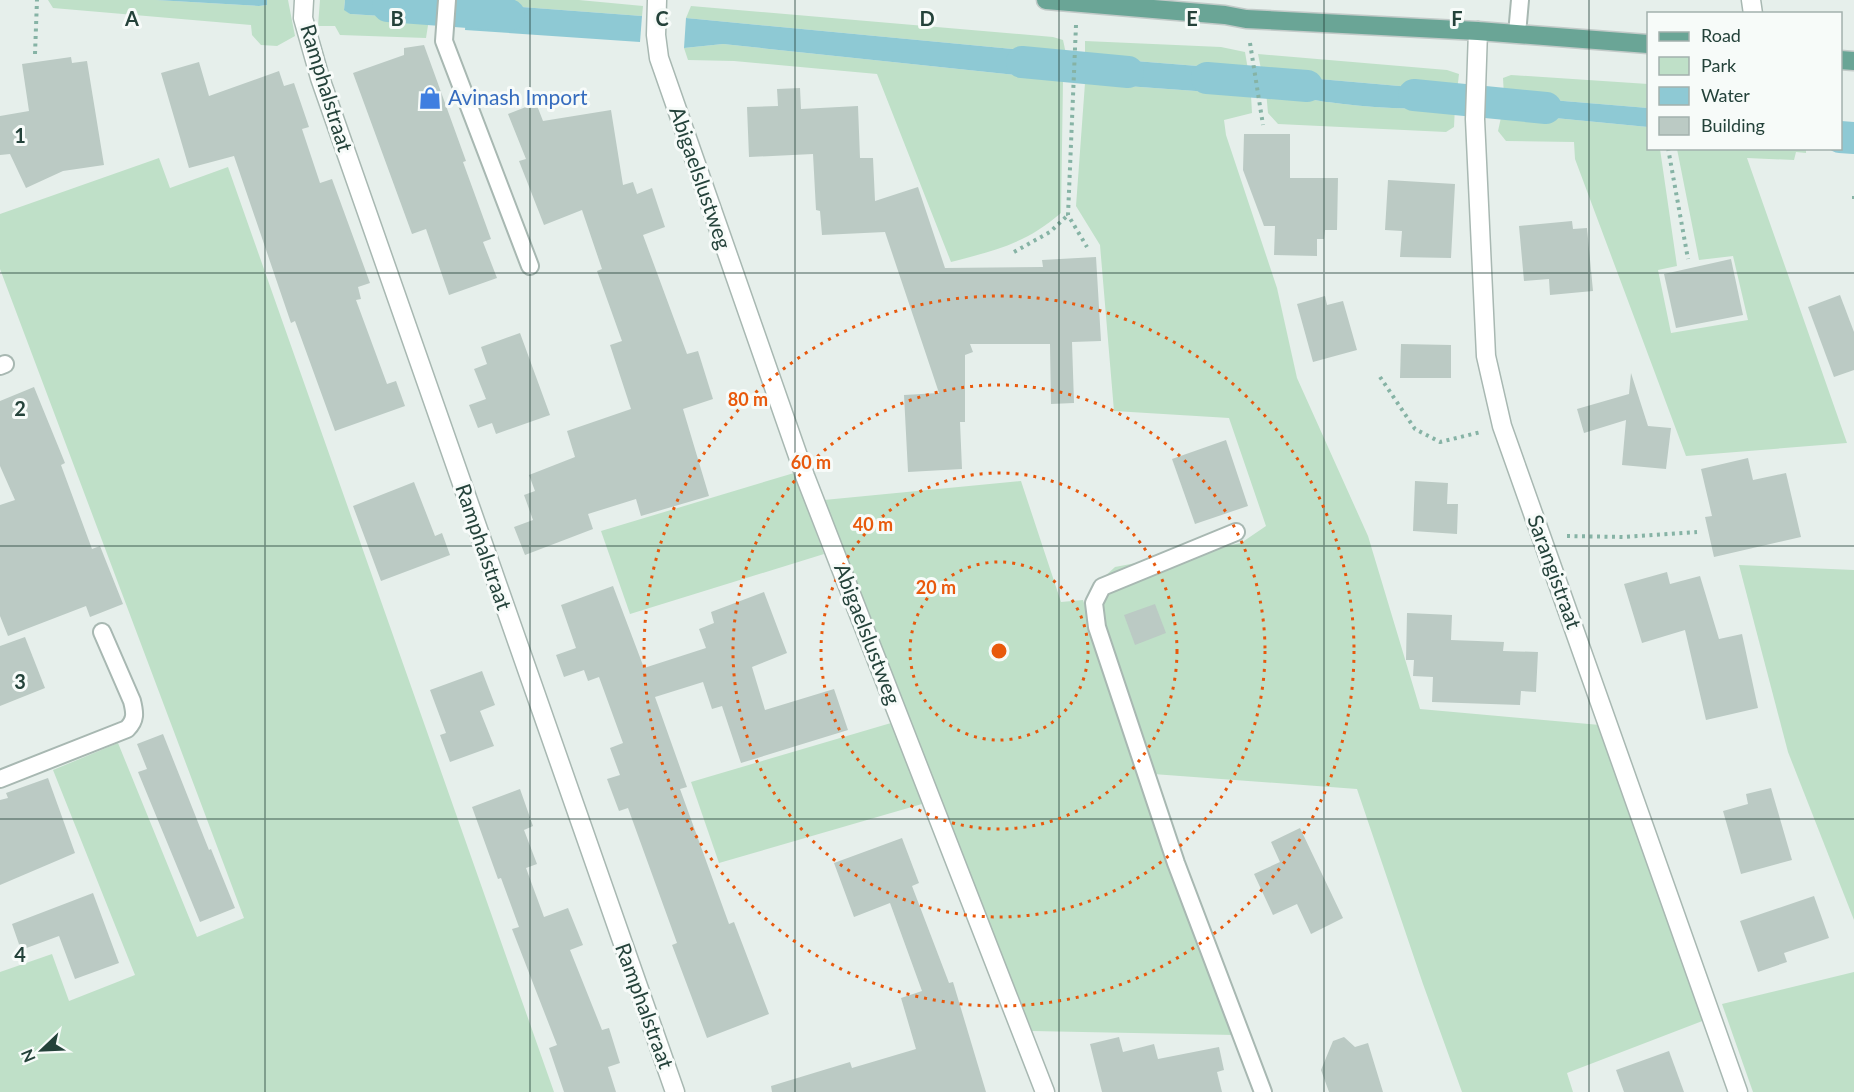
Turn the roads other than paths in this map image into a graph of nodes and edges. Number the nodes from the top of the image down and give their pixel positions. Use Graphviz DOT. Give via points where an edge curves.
graph roads {
  1 [pos="304,0"];
  2 [pos="447,0"];
  3 [pos="657,0"];
  4 [pos="1046,0"];
  5 [pos="1520,0"];
  6 [pos="1478,31"];
  7 [pos="1517,34"];
  8 [pos="1647,44"];
  9 [pos="530,266"];
  10 [pos="1236,532"];
  11 [pos="102,632"];
  12 [pos="0,779"];
  13 [pos="675,1092"];
  14 [pos="1045,1092"];
  15 [pos="1263,1092"];
  16 [pos="1738,1092"];
  1 -- 13 [label="street, Ramphalstraat" via="303,18 320,78"];
  2 -- 9 [label="lane" via="444,41"];
  3 -- 14 [label="street, Abigaelslustweg" via="659,58 805,476"];
  4 -- 6 [label="main road" via="1246,19"];
  5 -- 7 [label="lane"];
  6 -- 7 [label="main road"];
  6 -- 16 [label="street, Sarangistraat" via="1475,118 1486,356 1502,426"];
  7 -- 8 [label="main road"];
  10 -- 15 [label="lane" via="1102,587 1094,603 1097,627 1176,863"];
  11 -- 12 [label="lane" via="132,701 133,722 127,729"];
}
